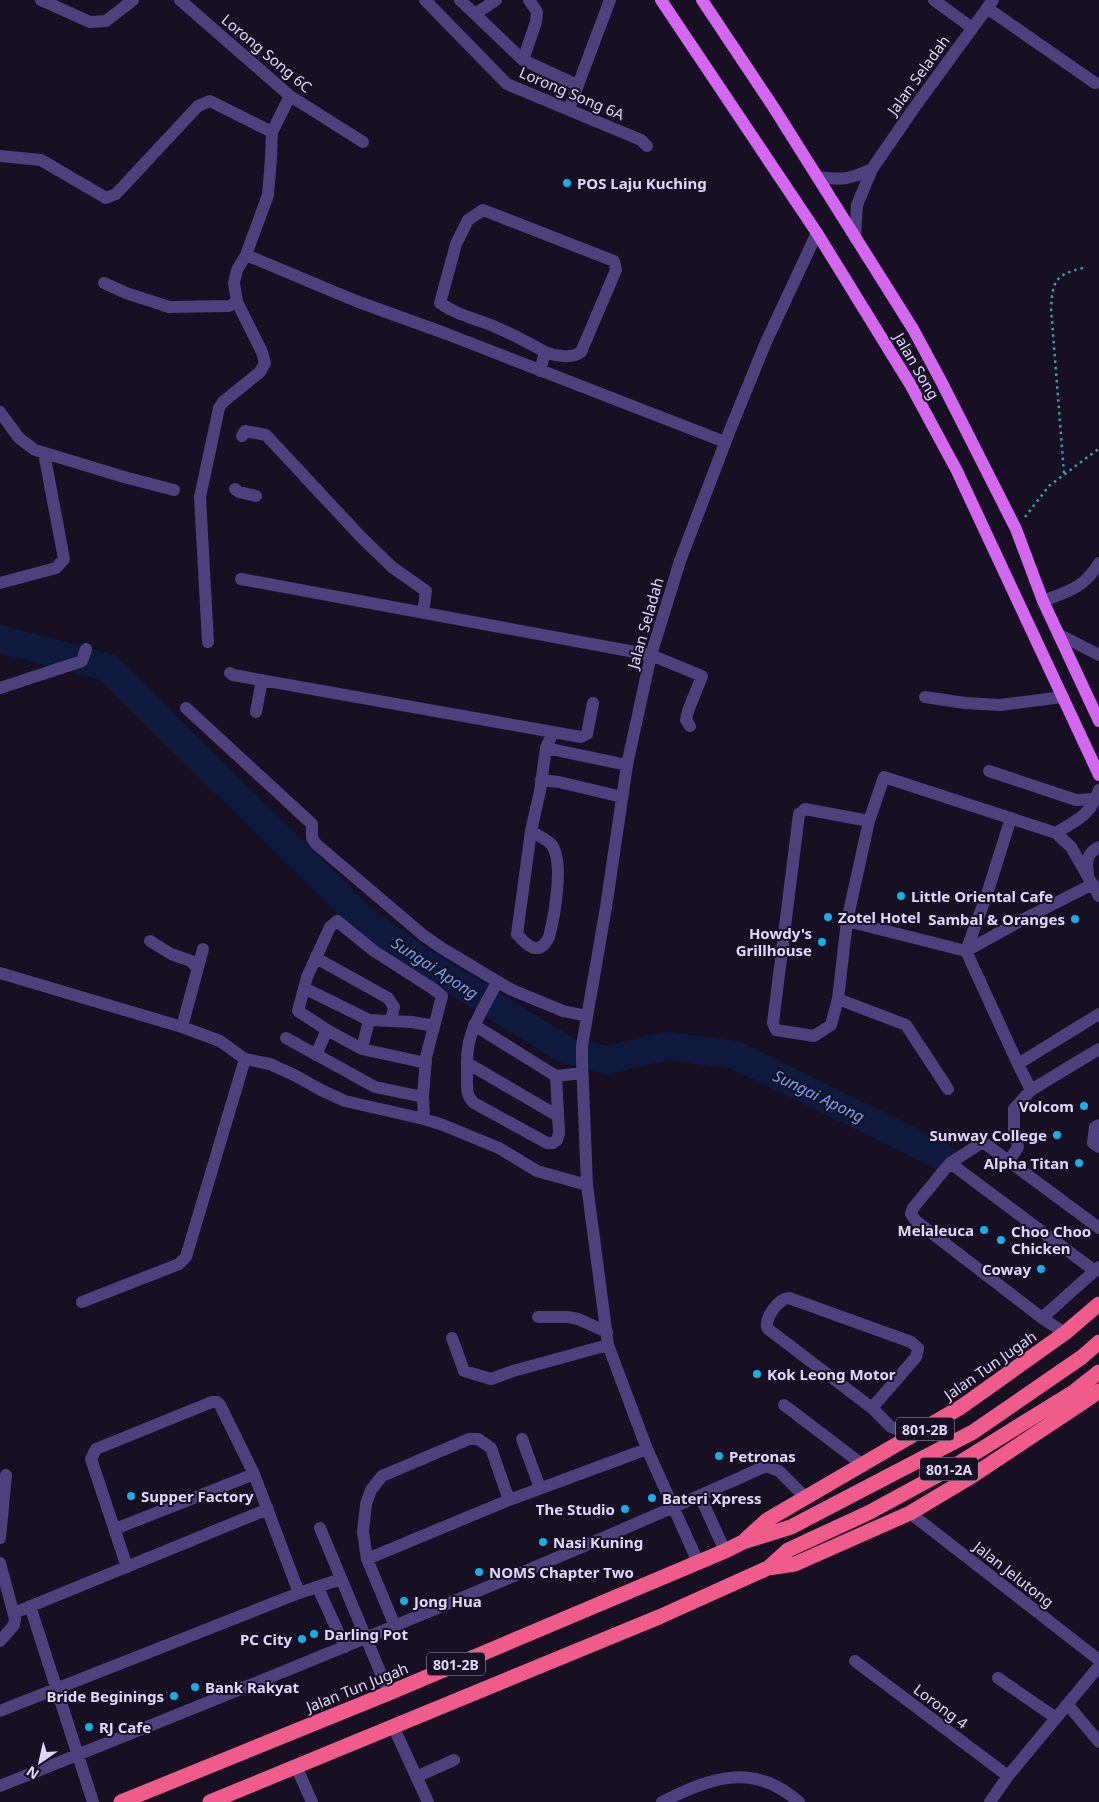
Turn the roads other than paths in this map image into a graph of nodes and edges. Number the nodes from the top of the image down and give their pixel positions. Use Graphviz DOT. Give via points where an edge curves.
graph roads {
  1 [pos="180,0"];
  2 [pos="425,0"];
  3 [pos="460,0"];
  4 [pos="496,0"];
  5 [pos="529,0"];
  6 [pos="610,0"];
  7 [pos="661,0"];
  8 [pos="702,0"];
  9 [pos="934,0"];
  10 [pos="44,2"];
  11 [pos="131,2"];
  12 [pos="990,4"];
  13 [pos="475,14"];
  14 [pos="972,28"];
  15 [pos="522,60"];
  16 [pos="1095,83"];
  17 [pos="577,85"];
  18 [pos="290,96"];
  19 [pos="569,110"];
  20 [pos="272,132"];
  21 [pos="362,142"];
  22 [pos="646,146"];
  23 [pos="0,156"];
  24 [pos="872,169"];
  25 [pos="818,177"];
  26 [pos="817,233"];
  27 [pos="855,238"];
  28 [pos="246,255"];
  29 [pos="104,283"];
  30 [pos="237,302"];
  31 [pos="545,352"];
  32 [pos="540,372"];
  33 [pos="0,412"];
  34 [pos="242,436"];
  35 [pos="725,442"];
  36 [pos="44,453"];
  37 [pos="235,489"];
  38 [pos="174,490"];
  39 [pos="256,496"];
  40 [pos="1099,563"];
  41 [pos="242,579"];
  42 [pos="0,583"];
  43 [pos="1043,601"];
  44 [pos="423,613"];
  45 [pos="1060,635"];
  46 [pos="208,642"];
  47 [pos="84,655"];
  48 [pos="651,655"];
  49 [pos="1099,655"];
  50 [pos="230,673"];
  51 [pos="262,680"];
  52 [pos="0,688"];
  53 [pos="925,697"];
  54 [pos="1063,697"];
  55 [pos="1094,698"];
  56 [pos="593,703"];
  57 [pos="186,708"];
  58 [pos="256,712"];
  59 [pos="1099,721"];
  60 [pos="690,726"];
  61 [pos="553,732"];
  62 [pos="546,748"];
  63 [pos="627,765"];
  64 [pos="989,770"];
  65 [pos="1099,775"];
  66 [pos="541,780"];
  67 [pos="1097,795"];
  68 [pos="622,797"];
  69 [pos="1010,818"];
  70 [pos="869,821"];
  71 [pos="531,831"];
  72 [pos="1056,833"];
  73 [pos="1099,846"];
  74 [pos="1090,879"];
  75 [pos="1099,896"];
  76 [pos="847,921"];
  77 [pos="150,941"];
  78 [pos="203,949"];
  79 [pos="966,951"];
  80 [pos="316,958"];
  81 [pos="197,968"];
  82 [pos="0,973"];
  83 [pos="497,982"];
  84 [pos="304,988"];
  85 [pos="838,999"];
  86 [pos="1099,1014"];
  87 [pos="587,1016"];
  88 [pos="369,1020"];
  89 [pos="391,1021"];
  90 [pos="434,1026"];
  91 [pos="474,1026"];
  92 [pos="182,1027"];
  93 [pos="326,1030"];
  94 [pos="286,1038"];
  95 [pos="1099,1049"];
  96 [pos="362,1050"];
  97 [pos="316,1055"];
  98 [pos="245,1059"];
  99 [pos="426,1063"];
  100 [pos="467,1064"];
  101 [pos="1018,1064"];
  102 [pos="582,1067"];
  103 [pos="556,1076"];
  104 [pos="948,1089"];
  105 [pos="1031,1090"];
  106 [pos="423,1097"];
  107 [pos="558,1116"];
  108 [pos="424,1119"];
  109 [pos="1099,1125"];
  110 [pos="1099,1147"];
  111 [pos="1009,1161"];
  112 [pos="950,1163"];
  113 [pos="587,1185"];
  114 [pos="1099,1228"];
  115 [pos="1097,1269"];
  116 [pos="82,1302"];
  117 [pos="1099,1304"];
  118 [pos="538,1317"];
  119 [pos="1042,1318"];
  120 [pos="1065,1333"];
  121 [pos="452,1338"];
  122 [pos="607,1339"];
  123 [pos="1099,1342"];
  124 [pos="1099,1372"];
  125 [pos="1099,1391"];
  126 [pos="784,1405"];
  127 [pos="872,1408"];
  128 [pos="914,1436"];
  129 [pos="522,1439"];
  130 [pos="647,1449"];
  131 [pos="863,1465"];
  132 [pos="254,1474"];
  133 [pos="6,1475"];
  134 [pos="540,1488"];
  135 [pos="700,1496"];
  136 [pos="805,1497"];
  137 [pos="509,1500"];
  138 [pos="673,1508"];
  139 [pos="268,1509"];
  140 [pos="910,1513"];
  141 [pos="320,1528"];
  142 [pos="114,1529"];
  143 [pos="0,1538"];
  144 [pos="743,1542"];
  145 [pos="725,1551"];
  146 [pos="367,1558"];
  147 [pos="698,1562"];
  148 [pos="0,1563"];
  149 [pos="127,1567"];
  150 [pos="768,1568"];
  151 [pos="341,1578"];
  152 [pos="318,1588"];
  153 [pos="299,1593"];
  154 [pos="30,1606"];
  155 [pos="14,1613"];
  156 [pos="395,1626"];
  157 [pos="366,1639"];
  158 [pos="0,1641"];
  159 [pos="345,1647"];
  160 [pos="1099,1660"];
  161 [pos="855,1661"];
  162 [pos="1099,1666"];
  163 [pos="998,1678"];
  164 [pos="57,1689"];
  165 [pos="389,1693"];
  166 [pos="1068,1705"];
  167 [pos="0,1711"];
  168 [pos="1056,1718"];
  169 [pos="393,1726"];
  170 [pos="1099,1742"];
  171 [pos="78,1755"];
  172 [pos="454,1760"];
  173 [pos="296,1766"];
  174 [pos="1008,1776"];
  175 [pos="416,1777"];
  176 [pos="0,1786"];
  177 [pos="93,1802"];
  178 [pos="121,1802"];
  179 [pos="210,1802"];
  180 [pos="312,1802"];
  181 [pos="428,1802"];
  182 [pos="662,1802"];
  183 [pos="799,1802"];
  184 [pos="990,1802"];
  1 -- 18 [label="street, Lorong Song 6C"];
  2 -- 19 [label="street, Lorong Song 6A" via="507,84"];
  3 -- 13 [label="street"];
  4 -- 13 [label="street"];
  5 -- 15 [label="street" via="537,12 536,22"];
  6 -- 17 [label="street"];
  7 -- 26 [label="main road, Jalan Song"];
  8 -- 25 [label="main road, Jalan Song"];
  9 -- 14 [label="street"];
  10 -- 11 [label="street" via="90,22 106,21"];
  12 -- 14 [label="street, Jalan Seladah"];
  12 -- 16 [label="street"];
  13 -- 15 [label="street"];
  14 -- 24 [label="street, Jalan Seladah"];
  15 -- 17 [label="street"];
  17 -- 19 [label="street"];
  18 -- 20 [label="street"];
  18 -- 21 [label="street, Lorong Song 6C"];
  19 -- 22 [label="street, Lorong Song 6A" via="641,140"];
  20 -- 23 [label="street" via="210,101 198,106 116,194 106,198 41,160"];
  20 -- 28 [label="street" via="268,195"];
  24 -- 25 [label="street" via="841,180"];
  24 -- 27 [label="street, Jalan Seladah" via="857,205"];
  25 -- 27 [label="main road, Jalan Song"];
  26 -- 35 [label="street, Jalan Seladah" via="766,342"];
  26 -- 54 [label="main road, Jalan Song" via="910,384 952,462"];
  27 -- 43 [label="main road, Jalan Song" via="913,329 941,381 1016,529"];
  28 -- 30 [label="street" via="234,283"];
  28 -- 32 [label="street"];
  29 -- 30 [label="street" via="169,307 229,306"];
  30 -- 46 [label="street" via="265,363 260,372 219,408 200,497"];
  31 -- 31 [label="street" via="556,356 581,352 616,270 614,261 483,210 468,220 456,244 440,303 453,312 491,325"];
  31 -- 32 [label="street"];
  32 -- 35 [label="street"];
  33 -- 36 [label="street" via="18,438"];
  34 -- 44 [label="street" via="245,431 266,435 392,567 426,591"];
  35 -- 48 [label="street, Jalan Seladah" via="680,562"];
  36 -- 38 [label="street"];
  36 -- 42 [label="street" via="64,559 56,568"];
  37 -- 39 [label="street"];
  40 -- 43 [label="street" via="1083,584"];
  41 -- 44 [label="street"];
  43 -- 45 [label="main road, Jalan Song"];
  44 -- 48 [label="street"];
  45 -- 49 [label="street"];
  45 -- 55 [label="main road, Jalan Song"];
  47 -- 52 [label="street"];
  48 -- 60 [label="street" via="702,676 688,710 686,720"];
  48 -- 63 [label="street, Jalan Seladah"];
  50 -- 51 [label="street"];
  51 -- 58 [label="street"];
  51 -- 61 [label="street"];
  53 -- 54 [label="street" via="1000,705"];
  54 -- 65 [label="main road, Jalan Song"];
  55 -- 59 [label="main road, Jalan Song"];
  56 -- 61 [label="street" via="584,736"];
  57 -- 83 [label="street" via="312,824 312,838 316,844 423,935"];
  61 -- 62 [label="street"];
  62 -- 63 [label="street"];
  62 -- 66 [label="street"];
  63 -- 68 [label="street, Jalan Seladah"];
  64 -- 67 [label="street" via="1076,800"];
  66 -- 68 [label="street"];
  66 -- 71 [label="street"];
  67 -- 72 [label="street" via="1087,812"];
  68 -- 87 [label="street, Jalan Seladah"];
  69 -- 70 [label="street" via="884,777"];
  69 -- 72 [label="street"];
  69 -- 79 [label="street"];
  70 -- 76 [label="street"];
  70 -- 85 [label="street" via="806,809 800,814 773,1023 776,1030 814,1036 831,1025"];
  71 -- 71 [label="street" via="551,844 557,857 559,875 549,937 545,945 537,948 527,946 517,934"];
  72 -- 74 [label="street" via="1071,846"];
  73 -- 74 [label="street" via="1092,850 1086,862"];
  74 -- 75 [label="street"];
  74 -- 79 [label="street"];
  76 -- 79 [label="street"];
  76 -- 85 [label="street"];
  77 -- 81 [label="street" via="191,961"];
  78 -- 81 [label="street"];
  79 -- 101 [label="street"];
  80 -- 84 [label="street"];
  80 -- 89 [label="street" via="388,998 394,1007"];
  80 -- 90 [label="street" via="330,927 337,921 374,951 442,996"];
  81 -- 92 [label="street"];
  82 -- 92 [label="street"];
  83 -- 87 [label="street" via="563,1012"];
  83 -- 91 [label="street"];
  84 -- 88 [label="street"];
  84 -- 93 [label="street" via="298,1011"];
  85 -- 104 [label="street" via="906,1025"];
  86 -- 101 [label="street"];
  87 -- 102 [label="street, Jalan Seladah"];
  88 -- 89 [label="street"];
  88 -- 96 [label="street"];
  89 -- 90 [label="street"];
  90 -- 99 [label="street"];
  91 -- 100 [label="street" via="467,1049"];
  91 -- 103 [label="street"];
  92 -- 98 [label="street" via="220,1041"];
  93 -- 96 [label="street"];
  93 -- 97 [label="street"];
  94 -- 97 [label="street"];
  95 -- 105 [label="street"];
  96 -- 99 [label="street"];
  97 -- 106 [label="street" via="374,1087"];
  98 -- 108 [label="street" via="270,1064 345,1101"];
  98 -- 116 [label="street" via="186,1257 179,1264"];
  99 -- 106 [label="street"];
  100 -- 107 [label="street"];
  100 -- 107 [label="street" via="467,1094 474,1103 547,1143 557,1140"];
  101 -- 105 [label="street"];
  102 -- 103 [label="street"];
  102 -- 113 [label="street, Jalan Seladah"];
  103 -- 107 [label="street"];
  105 -- 111 [label="street" via="1014,1109 1018,1147"];
  106 -- 108 [label="street"];
  108 -- 113 [label="street" via="500,1148 537,1171"];
  109 -- 110 [label="street" via="1095,1127 1093,1143"];
  111 -- 112 [label="street" via="984,1142"];
  111 -- 114 [label="street"];
  112 -- 115 [label="street"];
  112 -- 119 [label="street" via="911,1214"];
  113 -- 122 [label="street, Jalan Seladah"];
  115 -- 119 [label="street"];
  117 -- 120 [label="highway, Jalan Tun Jugah / 801-2B"];
  118 -- 122 [label="street" via="578,1319"];
  119 -- 120 [label="street"];
  120 -- 128 [label="highway, Jalan Tun Jugah / 801-2B" via="962,1407"];
  121 -- 122 [label="street" via="464,1371 491,1380"];
  122 -- 130 [label="street, Jalan Seladah"];
  123 -- 144 [label="highway, Jalan Tun Jugah / 801-2B" via="973,1432 791,1527"];
  124 -- 150 [label="highway, 801-2A" via="1075,1391 951,1468 868,1513 788,1550"];
  125 -- 140 [label="highway, 801-2A" via="972,1476"];
  126 -- 131 [label="street"];
  127 -- 127 [label="street" via="768,1329 767,1320 781,1300 789,1298 911,1342 918,1348 916,1357"];
  127 -- 128 [label="street" via="891,1427"];
  128 -- 131 [label="highway, Jalan Tun Jugah / 801-2B"];
  129 -- 134 [label="street"];
  130 -- 134 [label="street"];
  130 -- 138 [label="street, Jalan Seladah"];
  131 -- 136 [label="highway, Jalan Tun Jugah / 801-2B"];
  132 -- 139 [label="street"];
  132 -- 142 [label="street"];
  132 -- 142 [label="street" via="220,1405 212,1402 96,1449 91,1459"];
  133 -- 143 [label="street"];
  134 -- 137 [label="street"];
  135 -- 136 [label="street" via="766,1466 779,1471"];
  135 -- 138 [label="street"];
  135 -- 145 [label="street"];
  136 -- 144 [label="highway, Jalan Tun Jugah / 801-2B" via="767,1520"];
  137 -- 146 [label="street"];
  137 -- 146 [label="street" via="491,1448 478,1439 469,1438 382,1476 371,1490 366,1504 363,1532"];
  138 -- 147 [label="street, Jalan Seladah"];
  138 -- 156 [label="street"];
  139 -- 149 [label="street"];
  139 -- 153 [label="street"];
  140 -- 150 [label="highway, 801-2A" via="795,1564"];
  140 -- 160 [label="street, Jalan Jelutong"];
  141 -- 151 [label="street"];
  142 -- 149 [label="street"];
  144 -- 145 [label="highway, Jalan Tun Jugah / 801-2B"];
  145 -- 147 [label="highway, Jalan Tun Jugah / 801-2B"];
  146 -- 156 [label="street"];
  147 -- 165 [label="highway, Jalan Tun Jugah / 801-2B"];
  148 -- 155 [label="street"];
  149 -- 154 [label="street"];
  150 -- 169 [label="highway, 801-2A" via="660,1617"];
  151 -- 152 [label="street"];
  151 -- 157 [label="street"];
  152 -- 153 [label="street"];
  152 -- 159 [label="street"];
  153 -- 164 [label="street"];
  154 -- 155 [label="street"];
  154 -- 164 [label="street"];
  155 -- 158 [label="street" via="14,1624"];
  156 -- 157 [label="street"];
  157 -- 159 [label="street"];
  157 -- 165 [label="street"];
  159 -- 171 [label="street"];
  161 -- 174 [label="street, Lorong 4"];
  162 -- 166 [label="street"];
  163 -- 168 [label="street"];
  164 -- 167 [label="street"];
  164 -- 171 [label="street"];
  165 -- 178 [label="highway, Jalan Tun Jugah / 801-2B"];
  166 -- 168 [label="street"];
  166 -- 170 [label="street"];
  168 -- 174 [label="street"];
  169 -- 173 [label="highway, 801-2A"];
  169 -- 175 [label="street"];
  171 -- 176 [label="street"];
  171 -- 177 [label="street"];
  172 -- 175 [label="street"];
  173 -- 179 [label="highway, 801-2A"];
  173 -- 180 [label="street"];
  174 -- 184 [label="street"];
  175 -- 181 [label="street"];
  182 -- 183 [label="street" via="725,1778 744,1777 762,1779"];
}
